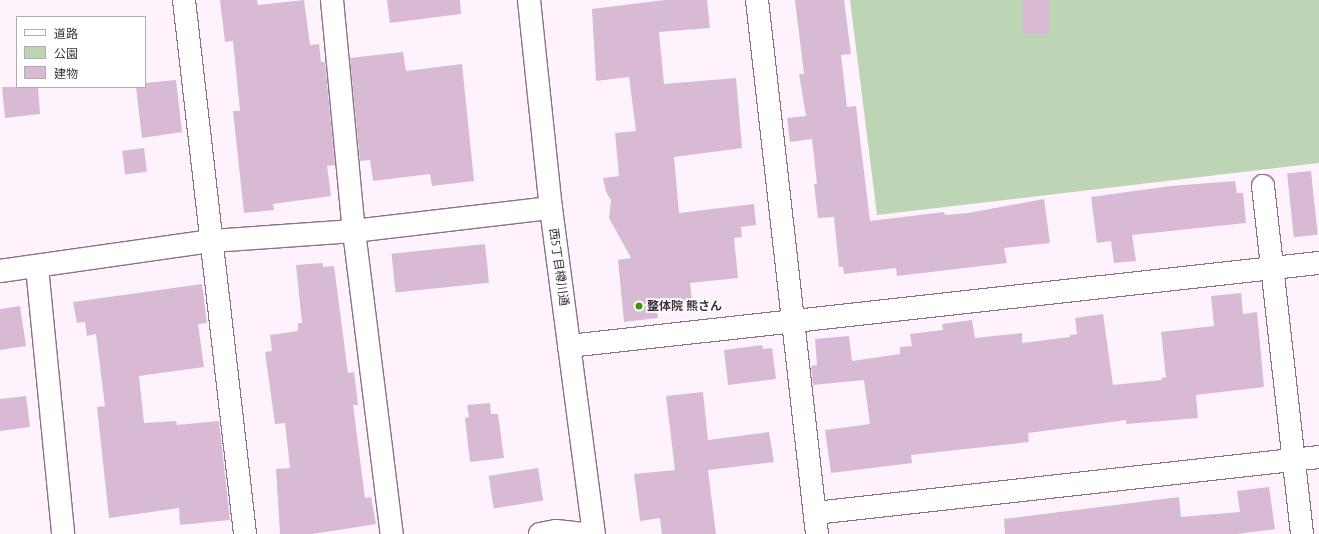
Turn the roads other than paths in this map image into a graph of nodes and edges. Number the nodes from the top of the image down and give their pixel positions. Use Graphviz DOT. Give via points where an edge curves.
graph roads {
  1 [pos="184,0"];
  2 [pos="332,0"];
  3 [pos="528,0"];
  4 [pos="758,0"];
  5 [pos="1263,186"];
  6 [pos="551,208"];
  7 [pos="354,231"];
  8 [pos="212,242"];
  9 [pos="1319,263"];
  10 [pos="37,267"];
  11 [pos="1273,268"];
  12 [pos="0,271"];
  13 [pos="793,322"];
  14 [pos="569,346"];
  15 [pos="1319,457"];
  16 [pos="1294,460"];
  17 [pos="816,524"];
  18 [pos="63,534"];
  19 [pos="245,534"];
  20 [pos="392,534"];
  21 [pos="540,534"];
  22 [pos="586,534"];
  23 [pos="594,534"];
  24 [pos="1302,534"];
  1 -- 8 [label="street"];
  2 -- 7 [label="street"];
  3 -- 6 [label="street, 西5丁目樽川通"];
  4 -- 13 [label="street"];
  5 -- 11 [label="street"];
  6 -- 7 [label="street"];
  6 -- 14 [label="street, 西5丁目樽川通"];
  7 -- 8 [label="street"];
  7 -- 20 [label="street"];
  8 -- 10 [label="street"];
  8 -- 19 [label="street"];
  9 -- 11 [label="street"];
  10 -- 12 [label="street"];
  10 -- 18 [label="street"];
  11 -- 13 [label="street"];
  11 -- 16 [label="street"];
  13 -- 14 [label="street"];
  13 -- 17 [label="street"];
  14 -- 23 [label="street, 西5丁目樽川通"];
  15 -- 16 [label="street"];
  16 -- 17 [label="street"];
  16 -- 24 [label="street"];
  21 -- 22 [label="street" via="556,531"];
}
